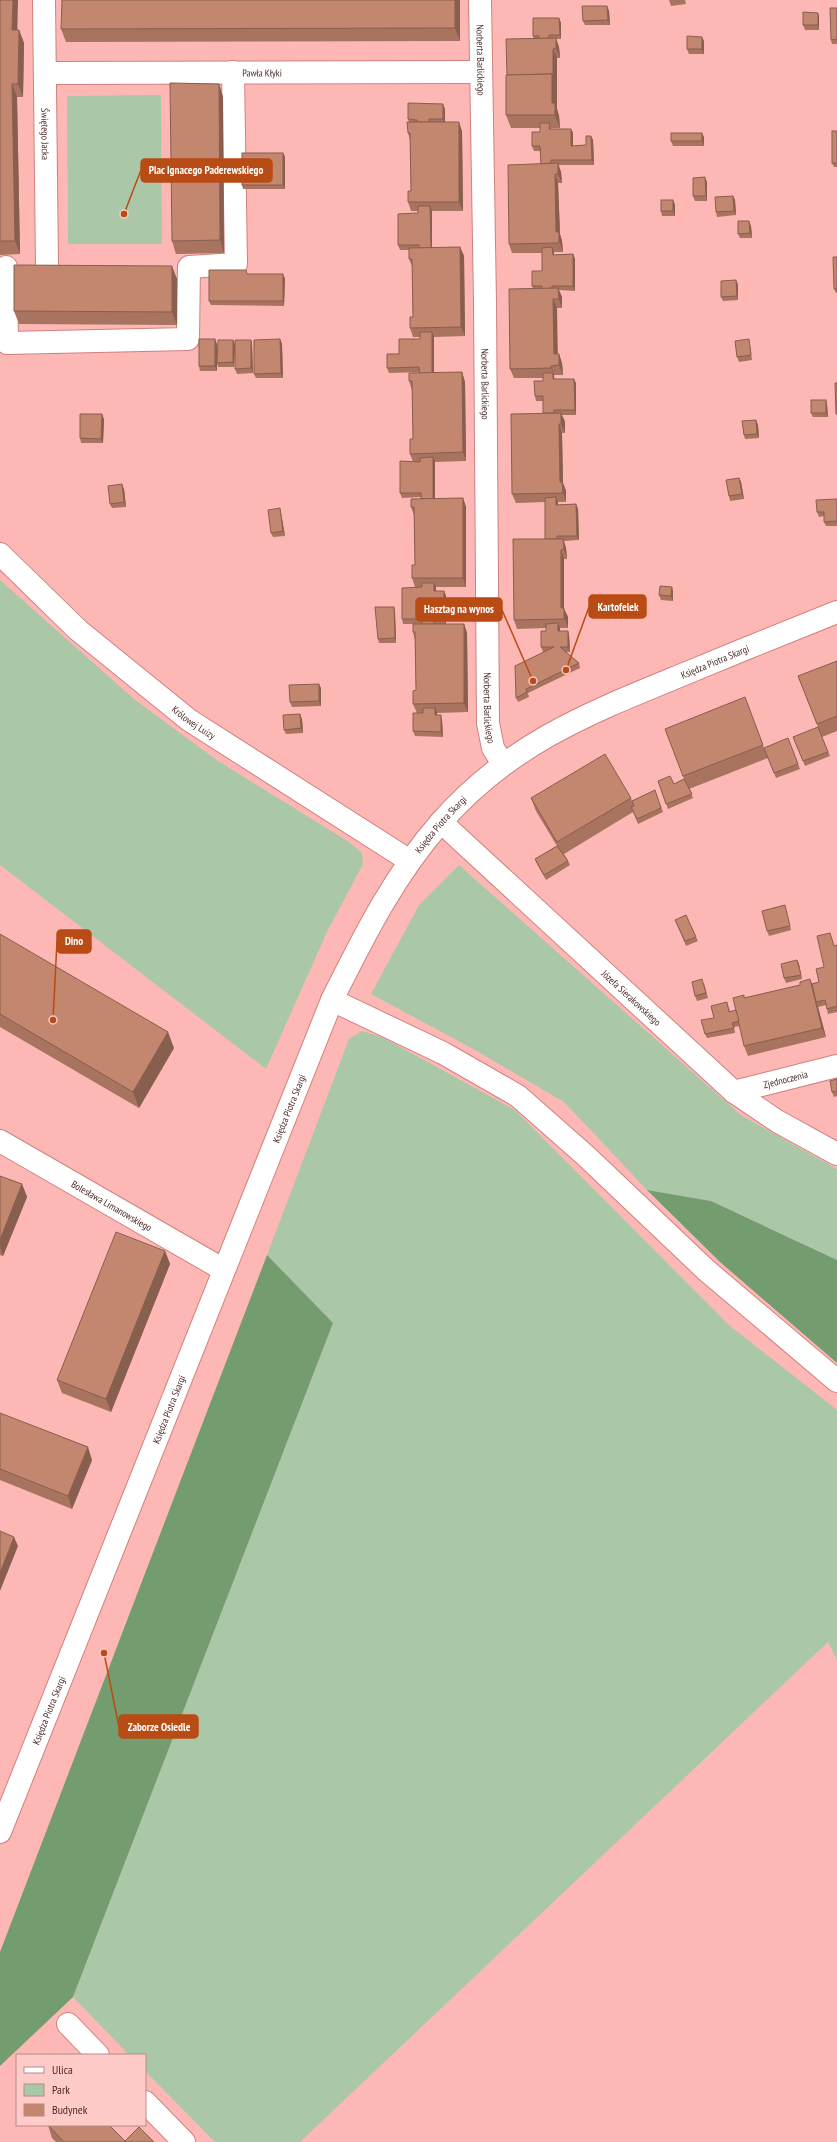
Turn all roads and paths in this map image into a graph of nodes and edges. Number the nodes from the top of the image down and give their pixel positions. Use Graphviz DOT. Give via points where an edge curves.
graph roads {
  1 [pos="44,0"];
  2 [pos="480,0"];
  3 [pos="233,72"];
  4 [pos="480,72"];
  5 [pos="45,73"];
  6 [pos="3,267"];
  7 [pos="47,267"];
  8 [pos="70,267"];
  9 [pos="165,267"];
  10 [pos="189,267"];
  11 [pos="0,554"];
  12 [pos="837,612"];
  13 [pos="503,764"];
  14 [pos="441,822"];
  15 [pos="410,861"];
  16 [pos="332,1000"];
  17 [pos="837,1066"];
  18 [pos="734,1092"];
  19 [pos="0,1141"];
  20 [pos="837,1154"];
  21 [pos="224,1270"];
  22 [pos="837,1381"];
  23 [pos="0,1832"];
  24 [pos="68,2024"];
  25 [pos="97,2054"];
  26 [pos="146,2103"];
  27 [pos="184,2142"];
  1 -- 5 [label="street, Świętego Jacka"];
  2 -- 4 [label="street, Norberta Barlickiego"];
  3 -- 4 [label="street, Pawła Kłyki"];
  3 -- 5 [label="street, Pawła Kłyki"];
  3 -- 10 [label="street" via="236,264"];
  4 -- 13 [label="street, Norberta Barlickiego" via="486,326 488,723 493,748"];
  5 -- 7 [label="street, Świętego Jacka"];
  6 -- 7 [label="street"];
  6 -- 10 [label="street" via="7,343 188,339"];
  7 -- 8 [label="street"];
  9 -- 10 [label="street"];
  11 -- 15 [label="street, Królowej Luizy" via="78,630 189,720"];
  12 -- 13 [label="street, Księdza Piotra Skargi" via="597,710 546,735"];
  13 -- 14 [label="street, Księdza Piotra Skargi" via="474,787"];
  14 -- 15 [label="street, Księdza Piotra Skargi"];
  14 -- 18 [label="street, Józefa Sierakowskiego"];
  15 -- 16 [label="street, Księdza Piotra Skargi" via="372,920"];
  16 -- 21 [label="street, Księdza Piotra Skargi"];
  16 -- 22 [label="street" via="443,1053 518,1096 586,1156 706,1270"];
  17 -- 18 [label="street, Zjednoczenia"];
  18 -- 20 [label="street, Józefa Sierakowskiego" via="776,1120"];
  19 -- 21 [label="street, Bolesława Limanowskiego"];
  21 -- 23 [label="street, Księdza Piotra Skargi"];
  24 -- 25 [label="street"];
  26 -- 27 [label="street"];
}
